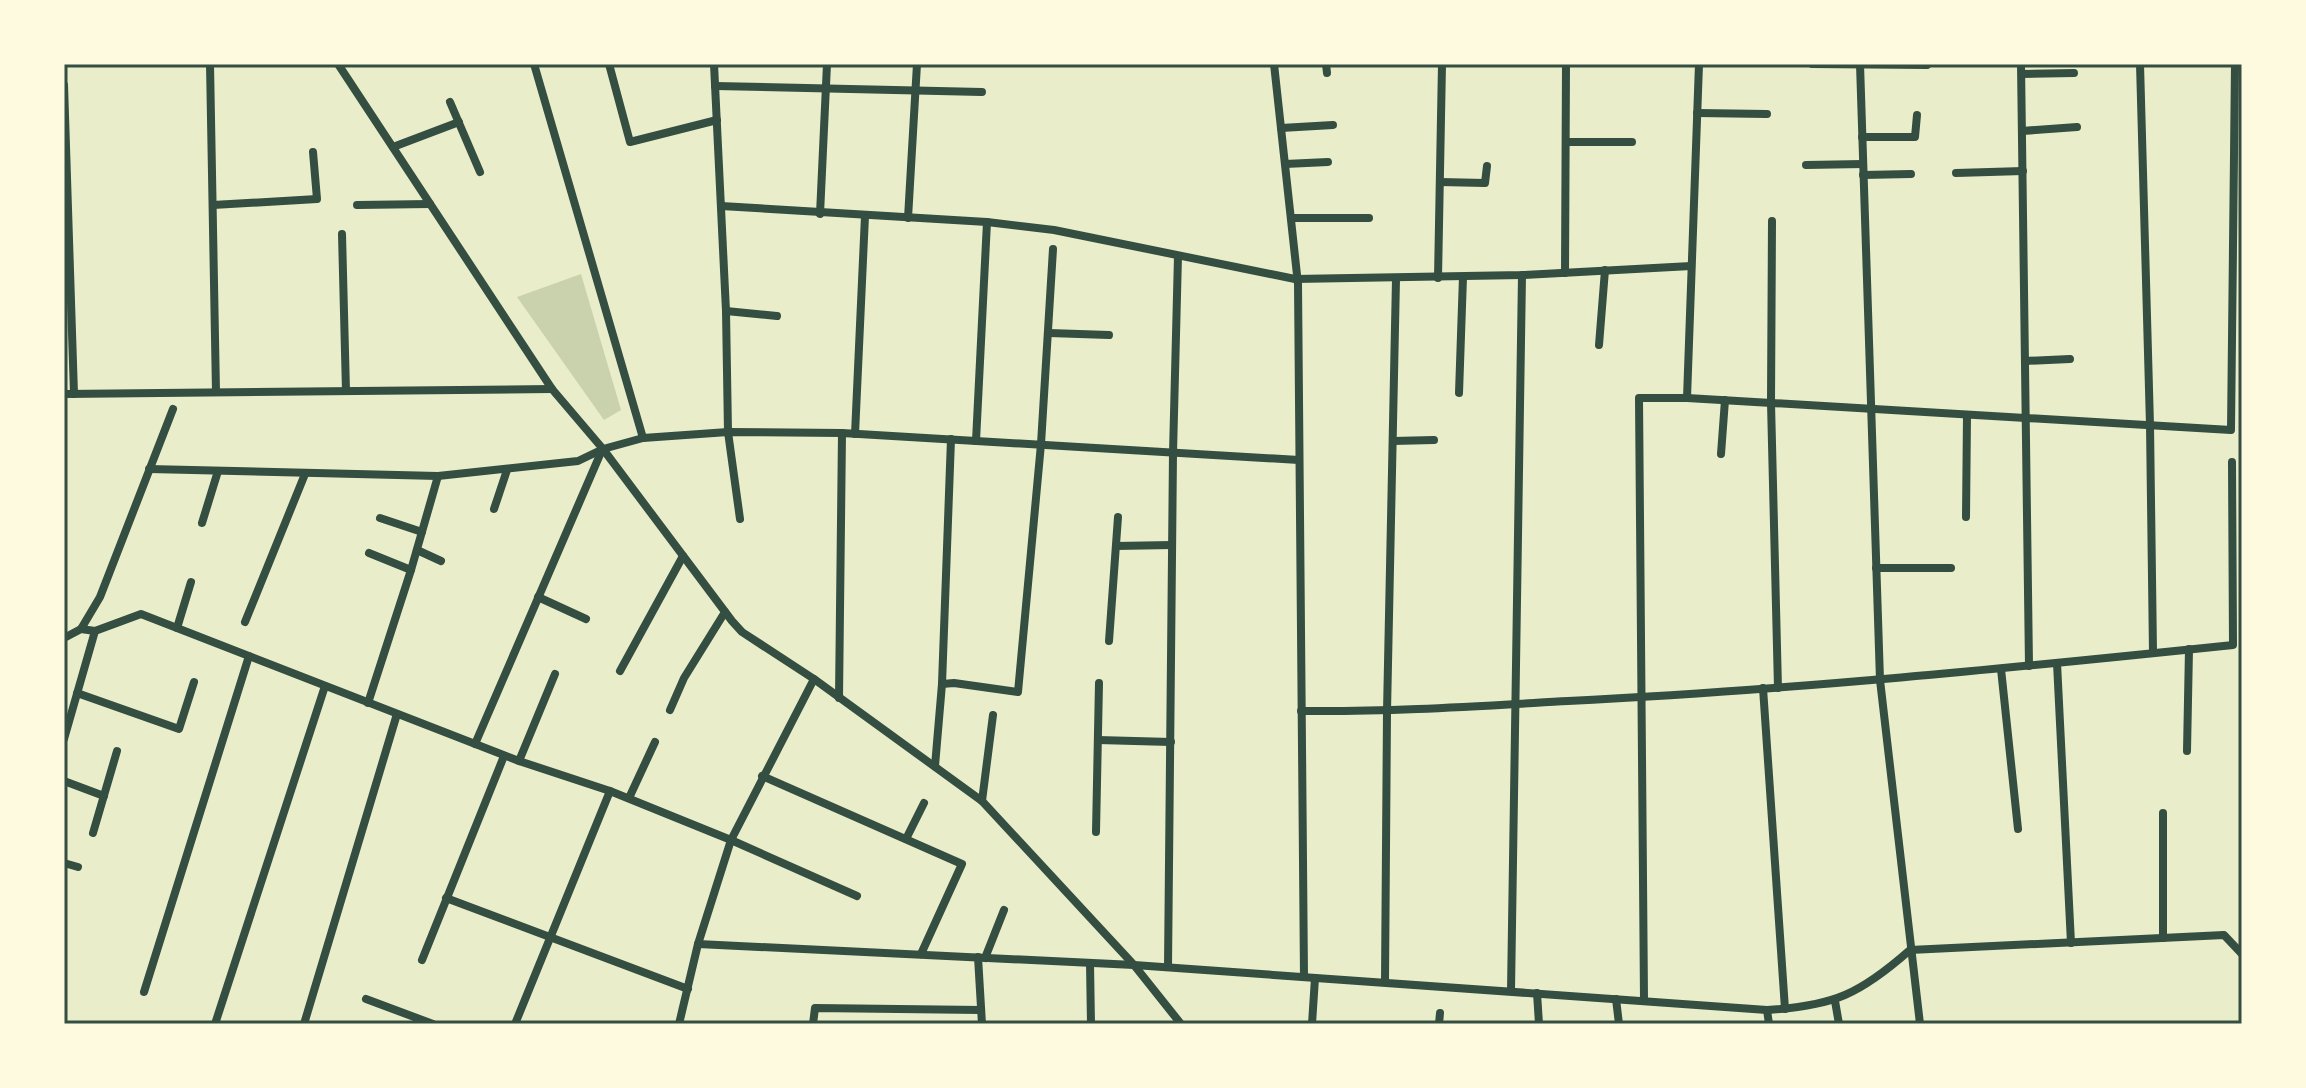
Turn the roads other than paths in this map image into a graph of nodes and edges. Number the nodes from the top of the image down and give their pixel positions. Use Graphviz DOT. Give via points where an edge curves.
graph roads {
  1 [pos="210,64"];
  2 [pos="534,64"];
  3 [pos="609,64"];
  4 [pos="714,64"];
  5 [pos="827,64"];
  6 [pos="917,64"];
  7 [pos="1274,64"];
  8 [pos="1442,64"];
  9 [pos="1566,64"];
  10 [pos="1699,64"];
  11 [pos="1812,64"];
  12 [pos="2021,64"];
  13 [pos="2140,64"];
  14 [pos="2235,64"];
  15 [pos="340,65"];
  16 [pos="1860,65"];
  17 [pos="1927,65"];
  18 [pos="2074,73"];
  19 [pos="2022,74"];
  20 [pos="64,85"];
  21 [pos="715,86"];
  22 [pos="826,87"];
  23 [pos="915,89"];
  24 [pos="982,92"];
  25 [pos="450,102"];
  26 [pos="1697,113"];
  27 [pos="1767,114"];
  28 [pos="1917,115"];
  29 [pos="717,120"];
  30 [pos="459,122"];
  31 [pos="1333,125"];
  32 [pos="2077,127"];
  33 [pos="1281,128"];
  34 [pos="2022,131"];
  35 [pos="1862,137"];
  36 [pos="1567,142"];
  37 [pos="1632,142"];
  38 [pos="393,147"];
  39 [pos="313,152"];
  40 [pos="2238,157"];
  41 [pos="1328,162"];
  42 [pos="1285,164"];
  43 [pos="1863,164"];
  44 [pos="1806,165"];
  45 [pos="1487,166"];
  46 [pos="2023,171"];
  47 [pos="480,172"];
  48 [pos="1956,173"];
  49 [pos="1911,174"];
  50 [pos="1863,175"];
  51 [pos="1440,182"];
  52 [pos="430,204"];
  53 [pos="213,205"];
  54 [pos="357,205"];
  55 [pos="721,206"];
  56 [pos="820,214"];
  57 [pos="865,216"];
  58 [pos="908,218"];
  59 [pos="1291,218"];
  60 [pos="1369,218"];
  61 [pos="1772,221"];
  62 [pos="987,222"];
  63 [pos="342,234"];
  64 [pos="1053,249"];
  65 [pos="1178,256"];
  66 [pos="1691,266"];
  67 [pos="1605,270"];
  68 [pos="1565,273"];
  69 [pos="1522,275"];
  70 [pos="1463,277"];
  71 [pos="1438,278"];
  72 [pos="1295,279"];
  73 [pos="1396,279"];
  74 [pos="726,311"];
  75 [pos="777,316"];
  76 [pos="1049,333"];
  77 [pos="1109,335"];
  78 [pos="1599,345"];
  79 [pos="2070,359"];
  80 [pos="2025,361"];
  81 [pos="552,389"];
  82 [pos="346,391"];
  83 [pos="216,392"];
  84 [pos="1459,393"];
  85 [pos="69,394"];
  86 [pos="1687,398"];
  87 [pos="1725,400"];
  88 [pos="1771,403"];
  89 [pos="173,409"];
  90 [pos="1870,409"];
  91 [pos="1967,415"];
  92 [pos="2025,418"];
  93 [pos="2150,425"];
  94 [pos="728,432"];
  95 [pos="842,433"];
  96 [pos="855,434"];
  97 [pos="643,438"];
  98 [pos="951,439"];
  99 [pos="1434,440"];
  100 [pos="976,441"];
  101 [pos="1393,441"];
  102 [pos="1041,444"];
  103 [pos="603,449"];
  104 [pos="1173,453"];
  105 [pos="1721,454"];
  106 [pos="1299,460"];
  107 [pos="2232,462"];
  108 [pos="149,469"];
  109 [pos="507,470"];
  110 [pos="218,471"];
  111 [pos="305,474"];
  112 [pos="438,476"];
  113 [pos="494,509"];
  114 [pos="1118,517"];
  115 [pos="1966,517"];
  116 [pos="380,518"];
  117 [pos="740,519"];
  118 [pos="202,523"];
  119 [pos="422,532"];
  120 [pos="1172,545"];
  121 [pos="1116,546"];
  122 [pos="417,550"];
  123 [pos="369,553"];
  124 [pos="683,556"];
  125 [pos="441,561"];
  126 [pos="1876,568"];
  127 [pos="1951,568"];
  128 [pos="411,570"];
  129 [pos="191,582"];
  130 [pos="538,597"];
  131 [pos="725,612"];
  132 [pos="586,619"];
  133 [pos="245,622"];
  134 [pos="177,628"];
  135 [pos="81,629"];
  136 [pos="95,631"];
  137 [pos="64,638"];
  138 [pos="1109,641"];
  139 [pos="2189,649"];
  140 [pos="2153,653"];
  141 [pos="249,656"];
  142 [pos="2057,663"];
  143 [pos="2029,666"];
  144 [pos="2001,669"];
  145 [pos="620,671"];
  146 [pos="555,674"];
  147 [pos="814,679"];
  148 [pos="1880,680"];
  149 [pos="194,682"];
  150 [pos="1099,683"];
  151 [pos="942,684"];
  152 [pos="325,686"];
  153 [pos="1763,688"];
  154 [pos="1778,688"];
  155 [pos="77,693"];
  156 [pos="1640,697"];
  157 [pos="839,698"];
  158 [pos="368,703"];
  159 [pos="1515,704"];
  160 [pos="670,710"];
  161 [pos="1301,711"];
  162 [pos="1387,712"];
  163 [pos="397,714"];
  164 [pos="993,715"];
  165 [pos="64,739"];
  166 [pos="1098,740"];
  167 [pos="655,742"];
  168 [pos="1171,742"];
  169 [pos="475,744"];
  170 [pos="117,751"];
  171 [pos="2187,751"];
  172 [pos="504,756"];
  173 [pos="519,761"];
  174 [pos="935,766"];
  175 [pos="762,776"];
  176 [pos="64,781"];
  177 [pos="610,791"];
  178 [pos="104,796"];
  179 [pos="629,798"];
  180 [pos="982,801"];
  181 [pos="924,803"];
  182 [pos="2163,813"];
  183 [pos="2018,829"];
  184 [pos="1096,832"];
  185 [pos="93,833"];
  186 [pos="906,839"];
  187 [pos="731,840"];
  188 [pos="64,863"];
  189 [pos="78,867"];
  190 [pos="857,896"];
  191 [pos="446,898"];
  192 [pos="1004,910"];
  193 [pos="551,936"];
  194 [pos="2163,938"];
  195 [pos="2071,943"];
  196 [pos="698,944"];
  197 [pos="1910,950"];
  198 [pos="921,954"];
  199 [pos="2242,954"];
  200 [pos="981,958"];
  201 [pos="422,960"];
  202 [pos="1090,963"];
  203 [pos="1134,965"];
  204 [pos="1168,967"];
  205 [pos="1304,977"];
  206 [pos="1315,978"];
  207 [pos="1385,982"];
  208 [pos="688,989"];
  209 [pos="1511,991"];
  210 [pos="144,992"];
  211 [pos="1537,993"];
  212 [pos="366,999"];
  213 [pos="1616,999"];
  214 [pos="1644,999"];
  215 [pos="1835,1001"];
  216 [pos="1785,1009"];
  217 [pos="981,1010"];
  218 [pos="1767,1010"];
  219 [pos="403,1013"];
  220 [pos="1440,1013"];
  221 [pos="215,1024"];
  222 [pos="304,1024"];
  223 [pos="399,1024"];
  224 [pos="433,1024"];
  225 [pos="515,1024"];
  226 [pos="679,1024"];
  227 [pos="813,1024"];
  228 [pos="982,1024"];
  229 [pos="1091,1024"];
  230 [pos="1181,1024"];
  231 [pos="1312,1024"];
  232 [pos="1439,1024"];
  233 [pos="1539,1024"];
  234 [pos="1619,1024"];
  235 [pos="1769,1024"];
  236 [pos="1839,1024"];
  237 [pos="1920,1024"];
  1 -- 53 [label="street"];
  2 -- 97 [label="street"];
  3 -- 29 [label="street" via="630,142"];
  4 -- 21 [label="street"];
  5 -- 22 [label="street"];
  6 -- 23 [label="street"];
  7 -- 33 [label="street"];
  8 -- 51 [label="street"];
  9 -- 36 [label="street"];
  10 -- 26 [label="street"];
  11 -- 16 [label="street"];
  12 -- 19 [label="street"];
  13 -- 93 [label="street"];
  14 -- 40 [label="street"];
  15 -- 38 [label="street"];
  16 -- 17 [label="street"];
  16 -- 35 [label="street"];
  18 -- 19 [label="street"];
  19 -- 34 [label="street"];
  20 -- 85 [label="street"];
  21 -- 22 [label="street"];
  21 -- 29 [label="street"];
  22 -- 23 [label="street"];
  22 -- 56 [label="street"];
  23 -- 24 [label="street"];
  23 -- 58 [label="street"];
  25 -- 30 [label="street"];
  26 -- 27 [label="street"];
  26 -- 66 [label="street"];
  28 -- 35 [label="street" via="1915,137"];
  29 -- 55 [label="street"];
  30 -- 38 [label="street"];
  30 -- 47 [label="street"];
  31 -- 33 [label="street"];
  32 -- 34 [label="street"];
  33 -- 42 [label="street"];
  34 -- 46 [label="street"];
  35 -- 43 [label="street"];
  36 -- 37 [label="street"];
  36 -- 68 [label="street"];
  38 -- 52 [label="street"];
  39 -- 53 [label="street" via="317,199"];
  40 -- 93 [label="street" via="2231,430"];
  41 -- 42 [label="street"];
  42 -- 59 [label="street"];
  43 -- 44 [label="street"];
  43 -- 50 [label="street"];
  45 -- 51 [label="street" via="1485,183"];
  46 -- 48 [label="street"];
  46 -- 80 [label="street"];
  49 -- 50 [label="street"];
  50 -- 90 [label="street"];
  51 -- 71 [label="street"];
  52 -- 54 [label="street"];
  52 -- 81 [label="street"];
  53 -- 83 [label="street"];
  55 -- 56 [label="street"];
  55 -- 74 [label="street"];
  56 -- 57 [label="street"];
  57 -- 58 [label="street"];
  57 -- 96 [label="street"];
  58 -- 62 [label="street"];
  59 -- 60 [label="street"];
  59 -- 72 [label="street"];
  61 -- 88 [label="street"];
  62 -- 65 [label="street"];
  62 -- 100 [label="street"];
  63 -- 82 [label="street"];
  64 -- 76 [label="street"];
  65 -- 72 [label="street"];
  65 -- 104 [label="street"];
  66 -- 67 [label="street"];
  66 -- 86 [label="street"];
  67 -- 68 [label="street"];
  67 -- 78 [label="street"];
  68 -- 69 [label="street"];
  69 -- 70 [label="street"];
  69 -- 159 [label="street"];
  70 -- 71 [label="street"];
  70 -- 84 [label="street"];
  71 -- 73 [label="street"];
  72 -- 73 [label="street"];
  72 -- 106 [label="street"];
  73 -- 101 [label="street"];
  74 -- 75 [label="street"];
  74 -- 94 [label="street"];
  76 -- 77 [label="street"];
  76 -- 102 [label="street"];
  79 -- 80 [label="street"];
  80 -- 92 [label="street"];
  81 -- 82 [label="street"];
  81 -- 103 [label="street"];
  82 -- 83 [label="street"];
  83 -- 85 [label="street"];
  86 -- 87 [label="street"];
  86 -- 156 [label="street" via="1639,398"];
  87 -- 88 [label="street"];
  87 -- 105 [label="street"];
  88 -- 90 [label="street"];
  88 -- 154 [label="street"];
  89 -- 108 [label="street"];
  90 -- 91 [label="street"];
  90 -- 126 [label="street"];
  91 -- 92 [label="street"];
  91 -- 115 [label="street"];
  92 -- 93 [label="street"];
  92 -- 143 [label="street"];
  93 -- 140 [label="street"];
  94 -- 95 [label="street"];
  94 -- 97 [label="street"];
  94 -- 117 [label="street"];
  95 -- 96 [label="street"];
  95 -- 157 [label="street"];
  96 -- 98 [label="street"];
  97 -- 103 [label="street"];
  98 -- 100 [label="street"];
  98 -- 151 [label="street"];
  99 -- 101 [label="street"];
  100 -- 102 [label="street"];
  101 -- 162 [label="street"];
  102 -- 104 [label="street"];
  102 -- 151 [label="street" via="1018,692"];
  103 -- 109 [label="street" via="578,461"];
  103 -- 124 [label="street"];
  103 -- 130 [label="street"];
  104 -- 106 [label="street"];
  104 -- 120 [label="street"];
  106 -- 161 [label="street"];
  107 -- 139 [label="street" via="2233,645"];
  108 -- 110 [label="street"];
  108 -- 135 [label="street" via="100,597"];
  109 -- 112 [label="street"];
  109 -- 113 [label="street"];
  110 -- 111 [label="street"];
  110 -- 118 [label="street"];
  111 -- 112 [label="street"];
  111 -- 133 [label="street"];
  112 -- 119 [label="street"];
  114 -- 121 [label="street"];
  116 -- 119 [label="street"];
  119 -- 122 [label="street"];
  120 -- 121 [label="street"];
  120 -- 168 [label="street"];
  121 -- 138 [label="street"];
  122 -- 125 [label="street"];
  122 -- 128 [label="street"];
  123 -- 128 [label="street"];
  124 -- 131 [label="street"];
  124 -- 145 [label="street"];
  126 -- 127 [label="street"];
  126 -- 148 [label="street"];
  128 -- 158 [label="street"];
  129 -- 134 [label="street"];
  130 -- 132 [label="street"];
  130 -- 169 [label="street"];
  131 -- 147 [label="street" via="742,632"];
  131 -- 160 [label="street"];
  134 -- 136 [label="street" via="141,614"];
  134 -- 141 [label="street"];
  135 -- 136 [label="street"];
  135 -- 137 [label="street"];
  136 -- 155 [label="street"];
  139 -- 140 [label="street"];
  139 -- 171 [label="street"];
  140 -- 142 [label="street"];
  141 -- 152 [label="street"];
  141 -- 210 [label="street"];
  142 -- 143 [label="street"];
  142 -- 195 [label="street"];
  143 -- 144 [label="street"];
  144 -- 148 [label="street"];
  144 -- 183 [label="street"];
  146 -- 173 [label="street"];
  147 -- 157 [label="street"];
  147 -- 175 [label="street"];
  148 -- 154 [label="street"];
  148 -- 197 [label="street"];
  149 -- 155 [label="street" via="179,729"];
  150 -- 166 [label="street"];
  151 -- 174 [label="street"];
  152 -- 158 [label="street"];
  152 -- 221 [label="street"];
  153 -- 154 [label="street"];
  153 -- 156 [label="street"];
  153 -- 216 [label="street"];
  155 -- 165 [label="street"];
  156 -- 159 [label="street"];
  156 -- 214 [label="street"];
  157 -- 174 [label="street"];
  158 -- 163 [label="street"];
  159 -- 162 [label="street"];
  159 -- 209 [label="street"];
  161 -- 162 [label="street"];
  161 -- 205 [label="street"];
  162 -- 207 [label="street"];
  163 -- 169 [label="street"];
  163 -- 222 [label="street"];
  164 -- 180 [label="street"];
  166 -- 168 [label="street"];
  166 -- 184 [label="street"];
  167 -- 179 [label="street"];
  168 -- 204 [label="street"];
  169 -- 172 [label="street"];
  170 -- 178 [label="street"];
  172 -- 173 [label="street"];
  172 -- 191 [label="street"];
  173 -- 177 [label="street"];
  174 -- 180 [label="street"];
  175 -- 186 [label="street"];
  175 -- 187 [label="street"];
  176 -- 178 [label="street"];
  177 -- 179 [label="street"];
  177 -- 193 [label="street"];
  178 -- 185 [label="street"];
  179 -- 187 [label="street"];
  180 -- 203 [label="street"];
  181 -- 186 [label="street"];
  182 -- 194 [label="street"];
  186 -- 198 [label="street" via="962,864"];
  187 -- 190 [label="street"];
  187 -- 196 [label="street"];
  188 -- 189 [label="street"];
  191 -- 193 [label="street"];
  191 -- 201 [label="street"];
  192 -- 200 [label="street"];
  193 -- 208 [label="street"];
  193 -- 225 [label="street"];
  194 -- 195 [label="street"];
  194 -- 199 [label="street" via="2224,935"];
  195 -- 197 [label="street"];
  196 -- 198 [label="street"];
  196 -- 208 [label="street"];
  197 -- 215 [label="street" via="1877,979"];
  197 -- 237 [label="street"];
  198 -- 200 [label="street"];
  200 -- 202 [label="street"];
  200 -- 217 [label="street"];
  202 -- 203 [label="street"];
  202 -- 229 [label="street"];
  203 -- 204 [label="street"];
  203 -- 230 [label="street"];
  204 -- 205 [label="street"];
  205 -- 206 [label="street"];
  206 -- 207 [label="street"];
  206 -- 231 [label="street"];
  207 -- 209 [label="street"];
  208 -- 226 [label="street"];
  209 -- 211 [label="street"];
  211 -- 213 [label="street"];
  211 -- 233 [label="street"];
  212 -- 219 [label="street"];
  213 -- 214 [label="street"];
  213 -- 234 [label="street"];
  214 -- 218 [label="street"];
  215 -- 216 [label="street"];
  215 -- 236 [label="street"];
  216 -- 218 [label="street"];
  217 -- 227 [label="street" via="815,1008"];
  217 -- 228 [label="street"];
  218 -- 235 [label="street"];
  219 -- 223 [label="street"];
  219 -- 224 [label="street"];
  220 -- 232 [label="street"];
}
